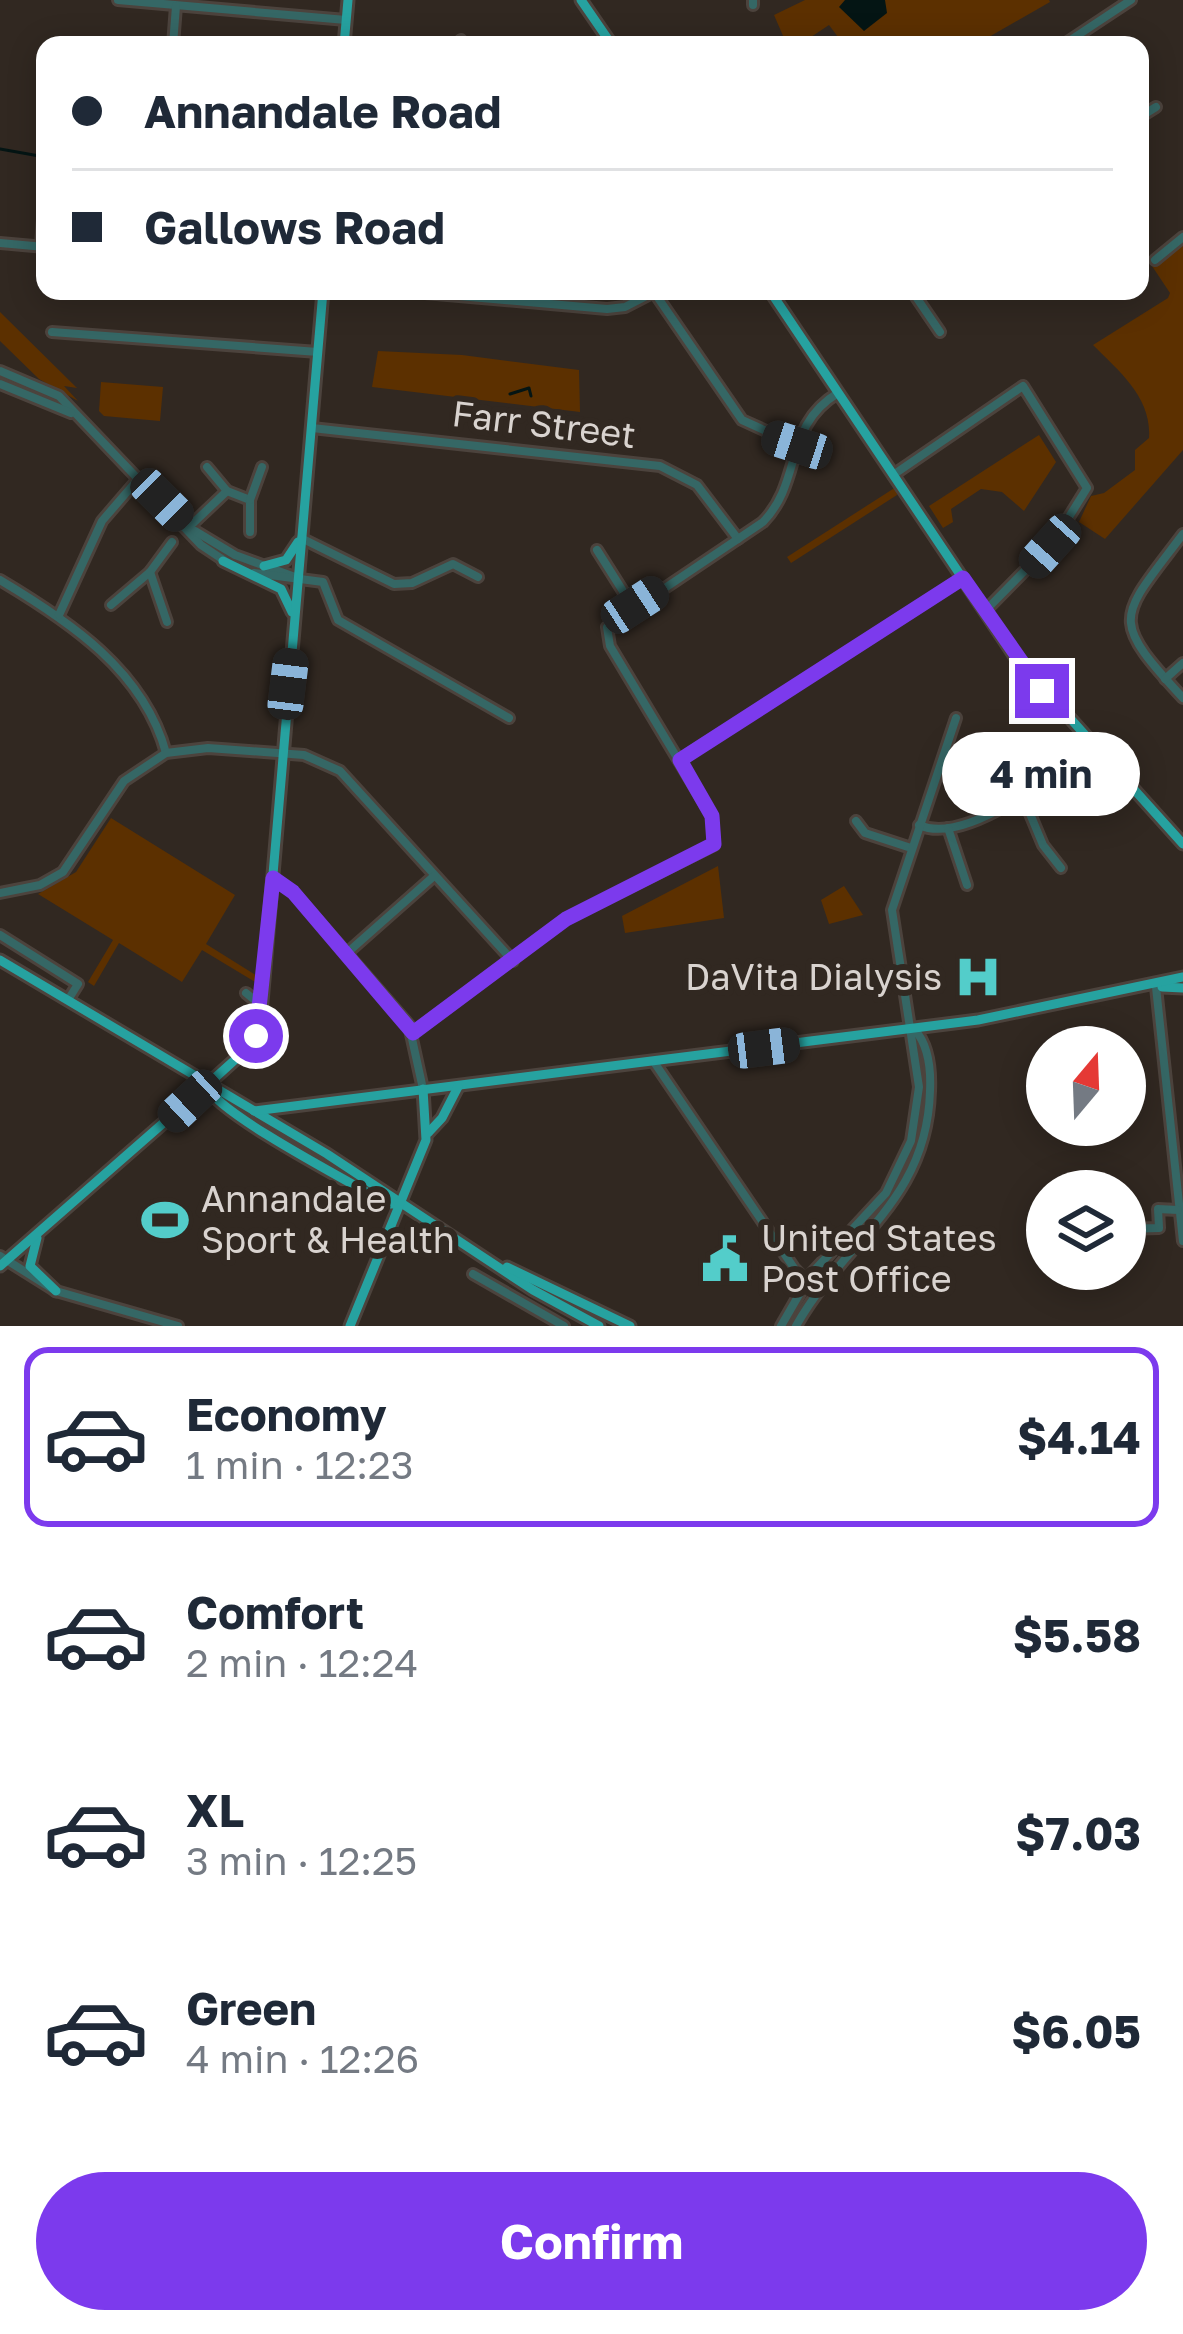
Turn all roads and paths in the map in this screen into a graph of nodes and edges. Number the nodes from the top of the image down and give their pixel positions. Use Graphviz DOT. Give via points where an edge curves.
graph roads {
  1 [pos="118,0"];
  2 [pos="348,0"];
  3 [pos="581,0"];
  4 [pos="1131,0"];
  5 [pos="176,6"];
  6 [pos="346,20"];
  7 [pos="174,36"];
  8 [pos="345,36"];
  9 [pos="606,36"];
  10 [pos="1077,36"];
  11 [pos="1156,107"];
  12 [pos="1149,111"];
  13 [pos="1183,237"];
  14 [pos="0,243"];
  15 [pos="36,246"];
  16 [pos="1155,260"];
  17 [pos="322,300"];
  18 [pos="504,300"];
  19 [pos="639,300"];
  20 [pos="660,300"];
  21 [pos="776,300"];
  22 [pos="918,300"];
  23 [pos="52,332"];
  24 [pos="940,332"];
  25 [pos="318,352"];
  26 [pos="0,371"];
  27 [pos="0,384"];
  28 [pos="838,393"];
  29 [pos="76,415"];
  30 [pos="311,428"];
  31 [pos="797,445"];
  32 [pos="262,466"];
  33 [pos="207,467"];
  34 [pos="893,475"];
  35 [pos="140,478"];
  36 [pos="226,490"];
  37 [pos="250,500"];
  38 [pos="188,527"];
  39 [pos="250,532"];
  40 [pos="1183,534"];
  41 [pos="301,538"];
  42 [pos="738,539"];
  43 [pos="172,542"];
  44 [pos="597,550"];
  45 [pos="223,561"];
  46 [pos="264,566"];
  47 [pos="150,572"];
  48 [pos="478,577"];
  49 [pos="298,578"];
  50 [pos="963,578"];
  51 [pos="0,580"];
  52 [pos="111,605"];
  53 [pos="633,607"];
  54 [pos="985,611"];
  55 [pos="59,615"];
  56 [pos="167,622"];
  57 [pos="294,626"];
  58 [pos="1183,663"];
  59 [pos="1166,679"];
  60 [pos="1183,698"];
  61 [pos="509,718"];
  62 [pos="956,718"];
  63 [pos="1090,743"];
  64 [pos="166,753"];
  65 [pos="283,754"];
  66 [pos="680,760"];
  67 [pos="1023,797"];
  68 [pos="856,821"];
  69 [pos="919,825"];
  70 [pos="948,828"];
  71 [pos="1183,844"];
  72 [pos="911,848"];
  73 [pos="1061,868"];
  74 [pos="434,876"];
  75 [pos="273,878"];
  76 [pos="967,885"];
  77 [pos="0,893"];
  78 [pos="0,935"];
  79 [pos="347,953"];
  80 [pos="0,960"];
  81 [pos="513,961"];
  82 [pos="1183,977"];
  83 [pos="1156,986"];
  84 [pos="264,987"];
  85 [pos="1183,988"];
  86 [pos="68,1000"];
  87 [pos="262,1006"];
  88 [pos="914,1029"];
  89 [pos="413,1033"];
  90 [pos="654,1062"];
  91 [pos="206,1086"];
  92 [pos="458,1087"];
  93 [pos="423,1089"];
  94 [pos="254,1111"];
  95 [pos="428,1133"];
  96 [pos="399,1204"];
  97 [pos="1178,1210"];
  98 [pos="1146,1228"];
  99 [pos="38,1235"];
  100 [pos="1183,1240"];
  101 [pos="2,1261"];
  102 [pos="491,1261"];
  103 [pos="473,1274"];
  104 [pos="805,1282"];
  105 [pos="56,1291"];
  106 [pos="816,1291"];
  107 [pos="178,1326"];
  108 [pos="350,1326"];
  109 [pos="564,1326"];
  110 [pos="599,1326"];
  111 [pos="629,1326"];
  112 [pos="781,1326"];
  113 [pos="796,1326"];
  1 -- 5 [label="street"];
  2 -- 6 [label="main road"];
  3 -- 9 [label="main road"];
  4 -- 10 [label="street"];
  5 -- 6 [label="street"];
  5 -- 7 [label="street"];
  6 -- 8 [label="main road"];
  11 -- 12 [label="street"];
  13 -- 16 [label="street"];
  14 -- 15 [label="street"];
  17 -- 25 [label="main road"];
  18 -- 19 [label="street" via="607,309"];
  20 -- 31 [label="street" via="742,420"];
  21 -- 28 [label="main road"];
  22 -- 24 [label="street"];
  23 -- 25 [label="street"];
  25 -- 30 [label="main road"];
  26 -- 29 [label="street" via="47,388"];
  27 -- 29 [label="street"];
  28 -- 31 [label="street" via="808,416"];
  28 -- 34 [label="main road"];
  29 -- 35 [label="street"];
  30 -- 41 [label="main road"];
  30 -- 42 [label="street, Farr Street" via="660,466 697,485"];
  31 -- 42 [label="street" via="777,506"];
  32 -- 37 [label="street"];
  33 -- 36 [label="street"];
  34 -- 50 [label="main road"];
  34 -- 54 [label="street" via="1023,386 1087,488 1054,541"];
  35 -- 38 [label="street"];
  35 -- 55 [label="street" via="102,521"];
  36 -- 37 [label="street"];
  36 -- 38 [label="street"];
  37 -- 39 [label="street"];
  38 -- 45 [label="street"];
  38 -- 46 [label="street"];
  40 -- 59 [label="street" via="1128,619 1136,647"];
  41 -- 46 [label="main road" via="286,560"];
  41 -- 48 [label="street" via="390,583 412,583 453,564"];
  41 -- 49 [label="main road"];
  42 -- 53 [label="street"];
  43 -- 47 [label="street"];
  44 -- 53 [label="street"];
  45 -- 49 [label="street"];
  45 -- 57 [label="main road" via="281,590"];
  46 -- 49 [label="street"];
  47 -- 52 [label="street"];
  47 -- 56 [label="street"];
  49 -- 57 [label="main road"];
  49 -- 61 [label="street" via="328,586 338,620"];
  50 -- 54 [label="main road"];
  50 -- 66 [label="street"];
  51 -- 55 [label="street"];
  53 -- 66 [label="street" via="610,623 607,638"];
  54 -- 63 [label="main road"];
  55 -- 64 [label="street" via="142,698"];
  57 -- 65 [label="main road"];
  58 -- 59 [label="street"];
  59 -- 60 [label="street"];
  62 -- 69 [label="street"];
  63 -- 67 [label="street"];
  63 -- 71 [label="main road"];
  64 -- 65 [label="street"];
  64 -- 77 [label="street" via="124,782 62,872"];
  65 -- 74 [label="street" via="332,764"];
  65 -- 75 [label="main road"];
  66 -- 81 [label="street" via="716,839 566,919"];
  67 -- 70 [label="street"];
  67 -- 73 [label="street"];
  68 -- 72 [label="street" via="865,833"];
  69 -- 70 [label="street"];
  69 -- 72 [label="street"];
  70 -- 76 [label="street"];
  72 -- 88 [label="street" via="892,910"];
  74 -- 79 [label="street"];
  74 -- 81 [label="street"];
  75 -- 79 [label="street"];
  75 -- 84 [label="main road"];
  78 -- 86 [label="street" via="77,985"];
  79 -- 89 [label="street"];
  80 -- 86 [label="main road"];
  81 -- 89 [label="street"];
  82 -- 83 [label="main road"];
  83 -- 85 [label="main road"];
  83 -- 88 [label="main road"];
  83 -- 97 [label="street"];
  84 -- 87 [label="main road"];
  84 -- 87 [label="street" via="246,993"];
  86 -- 91 [label="main road"];
  87 -- 91 [label="main road" via="252,1042"];
  88 -- 90 [label="main road"];
  88 -- 104 [label="street" via="918,1101 903,1161 874,1210"];
  88 -- 106 [label="street" via="930,1079 914,1171 886,1215"];
  89 -- 93 [label="street"];
  90 -- 92 [label="main road"];
  90 -- 104 [label="street"];
  91 -- 94 [label="main road"];
  91 -- 96 [label="main road" via="252,1123"];
  91 -- 99 [label="main road"];
  92 -- 93 [label="main road"];
  92 -- 95 [label="main road"];
  93 -- 94 [label="main road"];
  93 -- 95 [label="main road"];
  94 -- 96 [label="main road"];
  95 -- 96 [label="main road"];
  96 -- 102 [label="main road"];
  96 -- 108 [label="main road"];
  97 -- 98 [label="street" via="1158,1209 1159,1228"];
  97 -- 100 [label="street"];
  99 -- 101 [label="main road"];
  99 -- 105 [label="main road" via="30,1266"];
  101 -- 105 [label="street"];
  102 -- 110 [label="main road"];
  102 -- 111 [label="main road"];
  103 -- 109 [label="street"];
  104 -- 106 [label="street"];
  104 -- 112 [label="street"];
  105 -- 107 [label="street"];
  106 -- 113 [label="street"];
}
